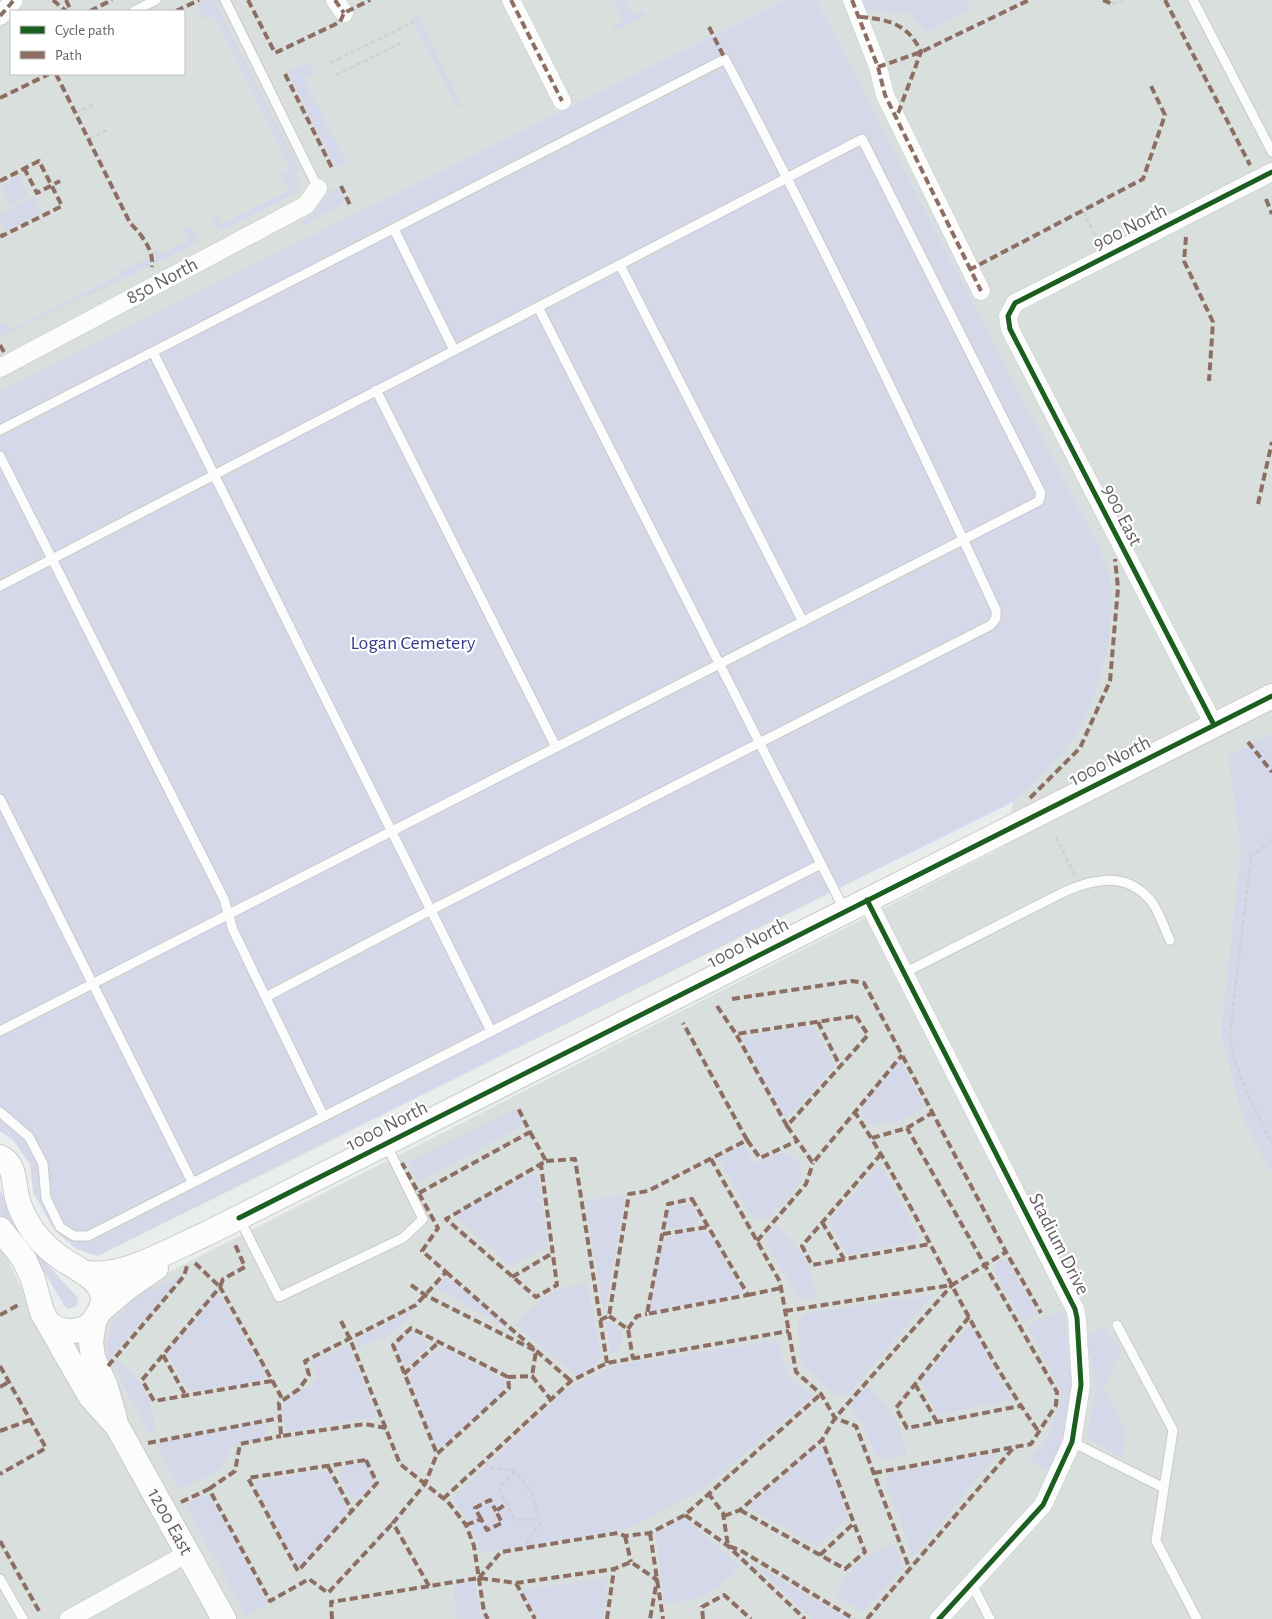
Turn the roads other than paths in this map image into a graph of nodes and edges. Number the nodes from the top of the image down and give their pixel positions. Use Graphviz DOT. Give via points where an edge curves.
graph roads {
  1 [pos="14,0"];
  2 [pos="156,0"];
  3 [pos="225,0"];
  4 [pos="511,0"];
  5 [pos="852,0"];
  6 [pos="1193,0"];
  7 [pos="136,10"];
  8 [pos="0,16"];
  9 [pos="562,101"];
  10 [pos="1272,152"];
  11 [pos="1272,172"];
  12 [pos="788,177"];
  13 [pos="318,188"];
  14 [pos="394,229"];
  15 [pos="620,264"];
  16 [pos="981,291"];
  17 [pos="538,307"];
  18 [pos="1008,316"];
  19 [pos="454,350"];
  20 [pos="153,352"];
  21 [pos="0,368"];
  22 [pos="376,390"];
  23 [pos="0,430"];
  24 [pos="0,456"];
  25 [pos="214,475"];
  26 [pos="964,540"];
  27 [pos="52,559"];
  28 [pos="0,586"];
  29 [pos="802,622"];
  30 [pos="720,664"];
  31 [pos="1268,700"];
  32 [pos="1214,725"];
  33 [pos="760,745"];
  34 [pos="556,747"];
  35 [pos="0,799"];
  36 [pos="392,831"];
  37 [pos="821,864"];
  38 [pos="867,900"];
  39 [pos="431,910"];
  40 [pos="845,911"];
  41 [pos="228,915"];
  42 [pos="1170,940"];
  43 [pos="904,973"];
  44 [pos="94,983"];
  45 [pos="266,997"];
  46 [pos="0,1031"];
  47 [pos="491,1031"];
  48 [pos="0,1112"];
  49 [pos="323,1115"];
  50 [pos="386,1143"];
  51 [pos="0,1157"];
  52 [pos="192,1182"];
  53 [pos="239,1218"];
  54 [pos="0,1229"];
  55 [pos="206,1234"];
  56 [pos="87,1273"];
  57 [pos="98,1316"];
  58 [pos="49,1324"];
  59 [pos="1118,1325"];
  60 [pos="116,1426"];
  61 [pos="1072,1442"];
  62 [pos="1164,1488"];
  63 [pos="188,1553"];
  64 [pos="0,1578"];
  65 [pos="972,1584"];
  66 [pos="23,1619"];
  67 [pos="69,1619"];
  68 [pos="224,1619"];
  69 [pos="940,1619"];
  70 [pos="990,1619"];
  71 [pos="1197,1619"];
  1 -- 8 [label="street"];
  2 -- 7 [label="lane"];
  3 -- 13 [label="lane"];
  4 -- 9 [label="street"];
  5 -- 16 [label="street" via="878,67 885,95"];
  6 -- 10 [label="lane"];
  11 -- 18 [label="street, 900 North" via="1015,303"];
  12 -- 14 [label="lane" via="725,59"];
  12 -- 15 [label="lane"];
  12 -- 26 [label="lane"];
  12 -- 26 [label="lane" via="862,139 1041,493 1039,501"];
  13 -- 21 [label="street, 850 North" via="306,205"];
  14 -- 19 [label="lane"];
  14 -- 20 [label="lane"];
  15 -- 17 [label="lane"];
  15 -- 29 [label="lane"];
  17 -- 19 [label="lane"];
  17 -- 30 [label="lane"];
  18 -- 32 [label="street, 900 East" via="1010,329"];
  19 -- 22 [label="lane"];
  20 -- 23 [label="lane"];
  20 -- 25 [label="lane"];
  22 -- 25 [label="lane"];
  22 -- 34 [label="lane"];
  24 -- 27 [label="lane"];
  25 -- 27 [label="lane"];
  25 -- 36 [label="lane"];
  26 -- 29 [label="lane"];
  26 -- 33 [label="lane" via="996,610 996,618 991,625"];
  27 -- 28 [label="lane"];
  27 -- 41 [label="lane" via="224,899"];
  29 -- 30 [label="lane"];
  30 -- 33 [label="lane"];
  30 -- 34 [label="lane"];
  31 -- 32 [label="street, 1000 North"];
  32 -- 38 [label="street, 1000 North"];
  33 -- 37 [label="lane"];
  33 -- 39 [label="lane"];
  34 -- 36 [label="lane"];
  35 -- 44 [label="lane"];
  36 -- 39 [label="lane"];
  36 -- 41 [label="lane"];
  37 -- 40 [label="lane"];
  37 -- 47 [label="lane"];
  38 -- 40 [label="street, 1000 North"];
  38 -- 43 [label="street, Stadium Drive"];
  39 -- 45 [label="lane"];
  39 -- 47 [label="lane"];
  40 -- 50 [label="street, 1000 North"];
  41 -- 44 [label="lane"];
  41 -- 45 [label="lane" via="232,930"];
  42 -- 43 [label="lane" via="1152,902 1136,887 1111,878 1079,885"];
  43 -- 61 [label="street, Stadium Drive" via="1075,1309 1081,1385"];
  44 -- 46 [label="lane"];
  44 -- 52 [label="lane"];
  45 -- 49 [label="lane"];
  47 -- 49 [label="lane"];
  48 -- 52 [label="lane" via="29,1137 43,1164 46,1198 60,1227 74,1236 88,1236"];
  49 -- 52 [label="lane"];
  50 -- 53 [label="street, 1000 North"];
  50 -- 53 [label="lane" via="423,1219 402,1238 279,1297"];
  51 -- 56 [label="street, 1200 East" via="11,1168 17,1200 30,1226 57,1256"];
  53 -- 55 [label="street, 1000 North"];
  54 -- 58 [label="street, 1200 East" via="24,1259"];
  55 -- 56 [label="street, 1000 North" via="121,1271 102,1275"];
  55 -- 57 [label="street, 1000 North" via="128,1287"];
  56 -- 57 [label="street, 1200 East" via="100,1289"];
  57 -- 58 [label="street" via="84,1329 73,1331 64,1331"];
  57 -- 60 [label="street, 1200 East" via="91,1342 93,1357 106,1387"];
  58 -- 60 [label="street, 1200 East" via="90,1396"];
  59 -- 62 [label="lane" via="1173,1430"];
  60 -- 63 [label="street, 1200 East"];
  61 -- 62 [label="lane"];
  61 -- 65 [label="street, Stadium Drive" via="1043,1505"];
  62 -- 71 [label="lane" via="1156,1541"];
  63 -- 67 [label="street"];
  63 -- 68 [label="street, 1200 East"];
  64 -- 66 [label="lane"];
  65 -- 69 [label="street, Stadium Drive"];
  65 -- 70 [label="lane"];
}
